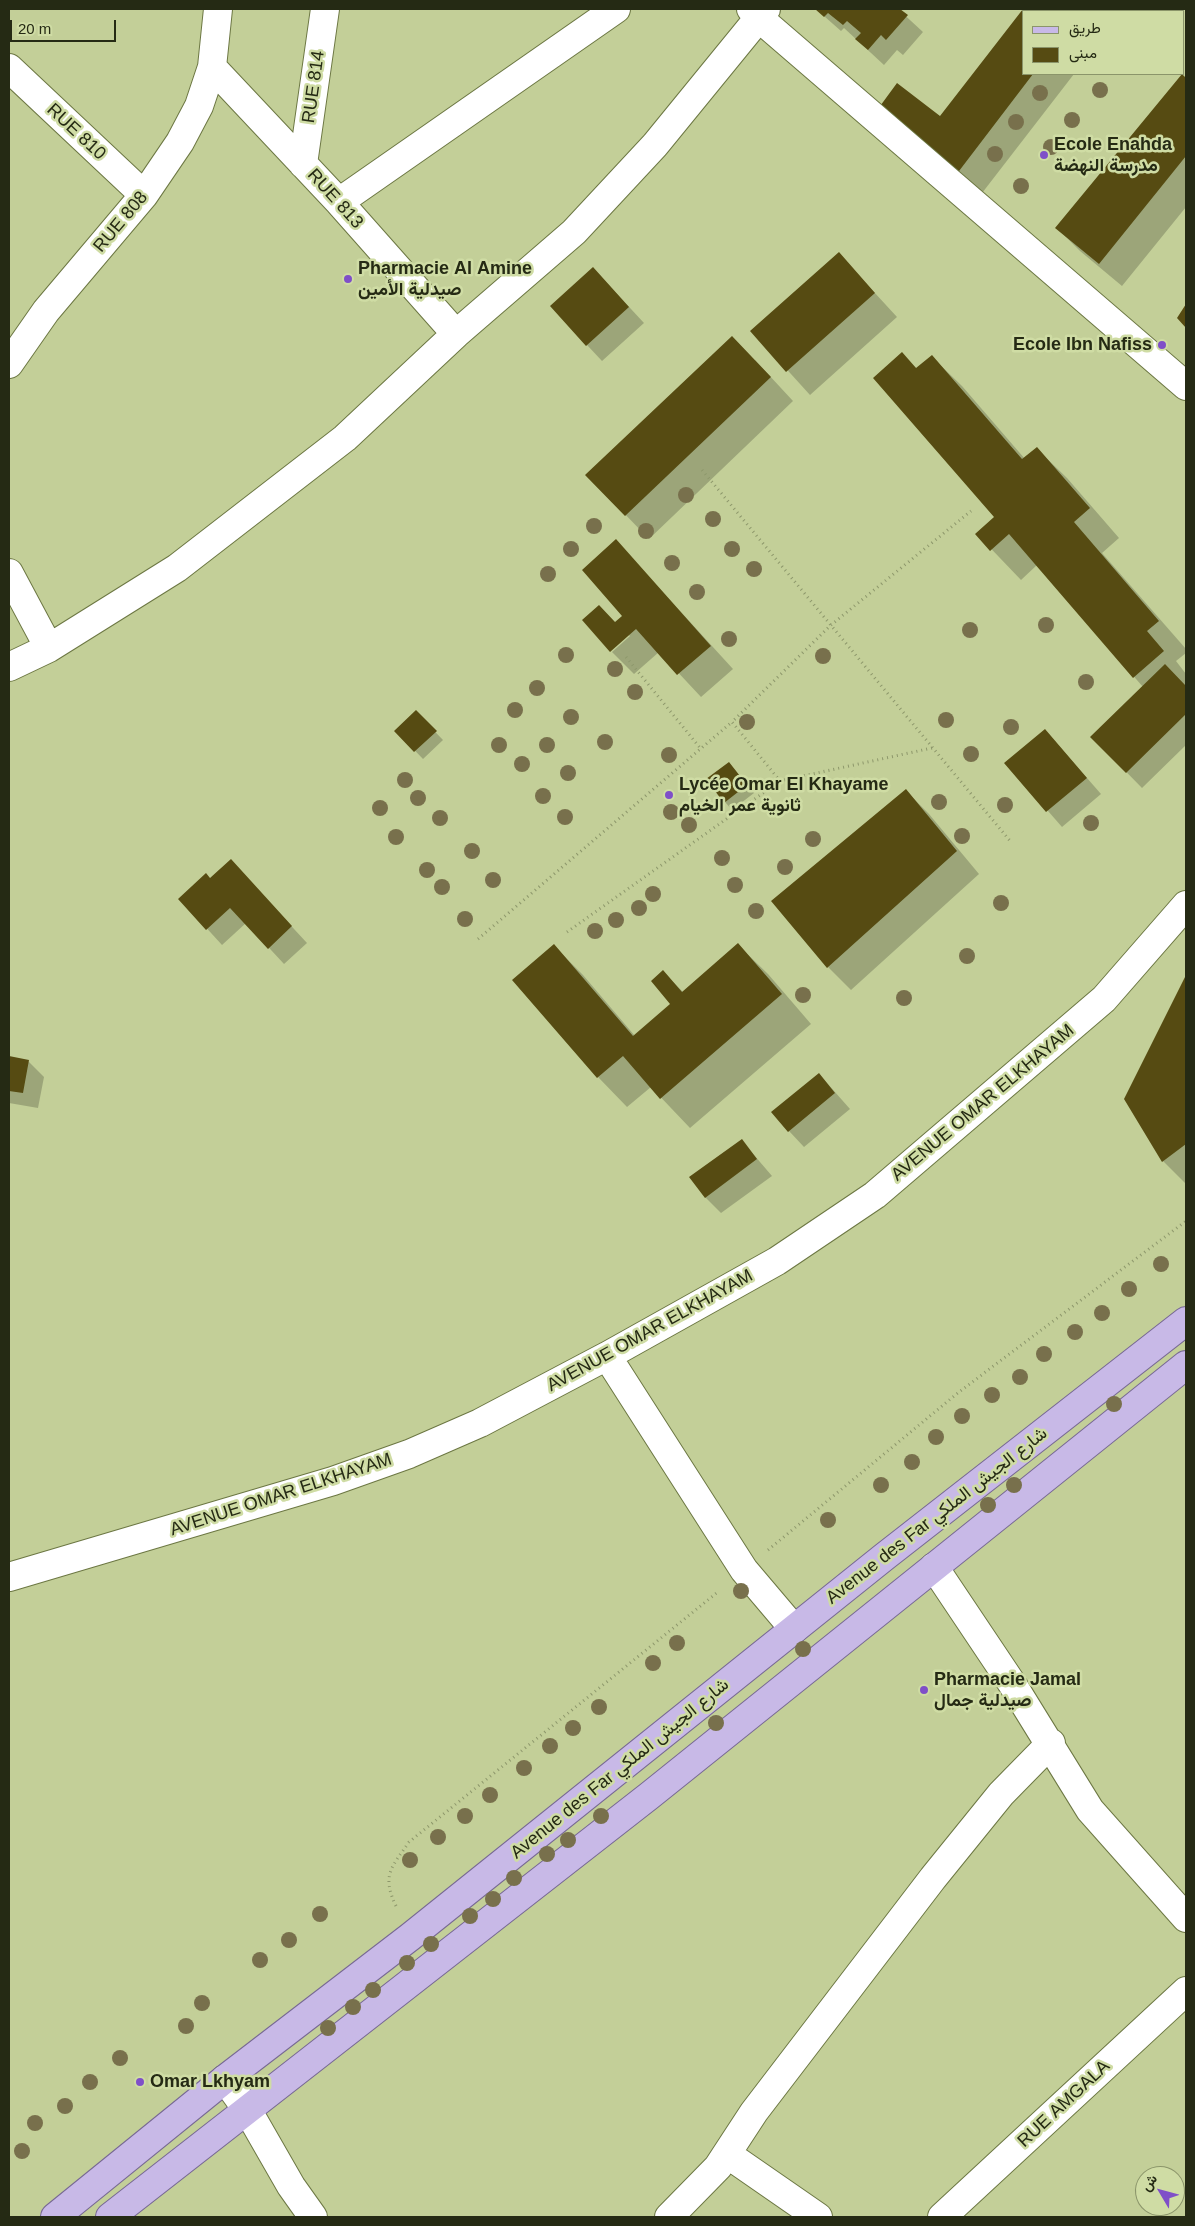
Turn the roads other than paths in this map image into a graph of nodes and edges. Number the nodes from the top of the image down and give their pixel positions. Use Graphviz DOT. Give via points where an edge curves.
graph roads {
  1 [pos="218,9"];
  2 [pos="325,9"];
  3 [pos="616,9"];
  4 [pos="759,12"];
  5 [pos="212,67"];
  6 [pos="9,68"];
  7 [pos="303,164"];
  8 [pos="144,195"];
  9 [pos="339,202"];
  10 [pos="456,334"];
  11 [pos="9,364"];
  12 [pos="1186,386"];
  13 [pos="9,573"];
  14 [pos="49,648"];
  15 [pos="9,667"];
  16 [pos="1186,905"];
  17 [pos="1186,1321"];
  18 [pos="607,1356"];
  19 [pos="1186,1365"];
  20 [pos="934,1567"];
  21 [pos="9,1577"];
  22 [pos="794,1629"];
  23 [pos="1050,1743"];
  24 [pos="1186,1918"];
  25 [pos="1186,1991"];
  26 [pos="225,2079"];
  27 [pos="248,2111"];
  28 [pos="727,2154"];
  29 [pos="55,2217"];
  30 [pos="110,2217"];
  31 [pos="313,2217"];
  32 [pos="669,2217"];
  33 [pos="818,2217"];
  34 [pos="942,2217"];
  1 -- 5 [label="street, RUE 808"];
  2 -- 7 [label="street, RUE 814"];
  3 -- 9 [label="street"];
  4 -- 10 [label="street" via="655,145 574,232"];
  4 -- 12 [label="street"];
  5 -- 7 [label="street, RUE 813"];
  5 -- 8 [label="street, RUE 808" via="199,106 180,142"];
  6 -- 8 [label="street, RUE 810"];
  7 -- 9 [label="street, RUE 813"];
  8 -- 11 [label="street, RUE 808" via="46,311"];
  9 -- 10 [label="street, RUE 813"];
  10 -- 14 [label="street" via="345,438 177,568"];
  13 -- 14 [label="street"];
  14 -- 15 [label="street"];
  16 -- 18 [label="street, AVENUE OMAR ELKHAYAM" via="1104,999 875,1194 777,1261"];
  17 -- 22 [label="main road, Avenue des Far شارع الجيش الملكي"];
  18 -- 21 [label="street, AVENUE OMAR ELKHAYAM" via="480,1423 409,1454 333,1481"];
  18 -- 22 [label="street" via="744,1570"];
  19 -- 20 [label="main road, Avenue des Far شارع الجيش الملكي"];
  20 -- 23 [label="street"];
  20 -- 27 [label="main road, Avenue des Far شارع الجيش الملكي"];
  22 -- 26 [label="main road, Avenue des Far شارع الجيش الملكي" via="363,1975"];
  23 -- 24 [label="street" via="1090,1810"];
  23 -- 28 [label="street" via="1001,1794 927,1886 754,2112"];
  25 -- 34 [label="street, RUE AMGALA"];
  26 -- 27 [label="street"];
  26 -- 29 [label="main road, Avenue des Far شارع الجيش الملكي"];
  27 -- 30 [label="main road, Avenue des Far شارع الجيش الملكي"];
  27 -- 31 [label="street" via="290,2186"];
  28 -- 32 [label="street"];
  28 -- 33 [label="street"];
}
